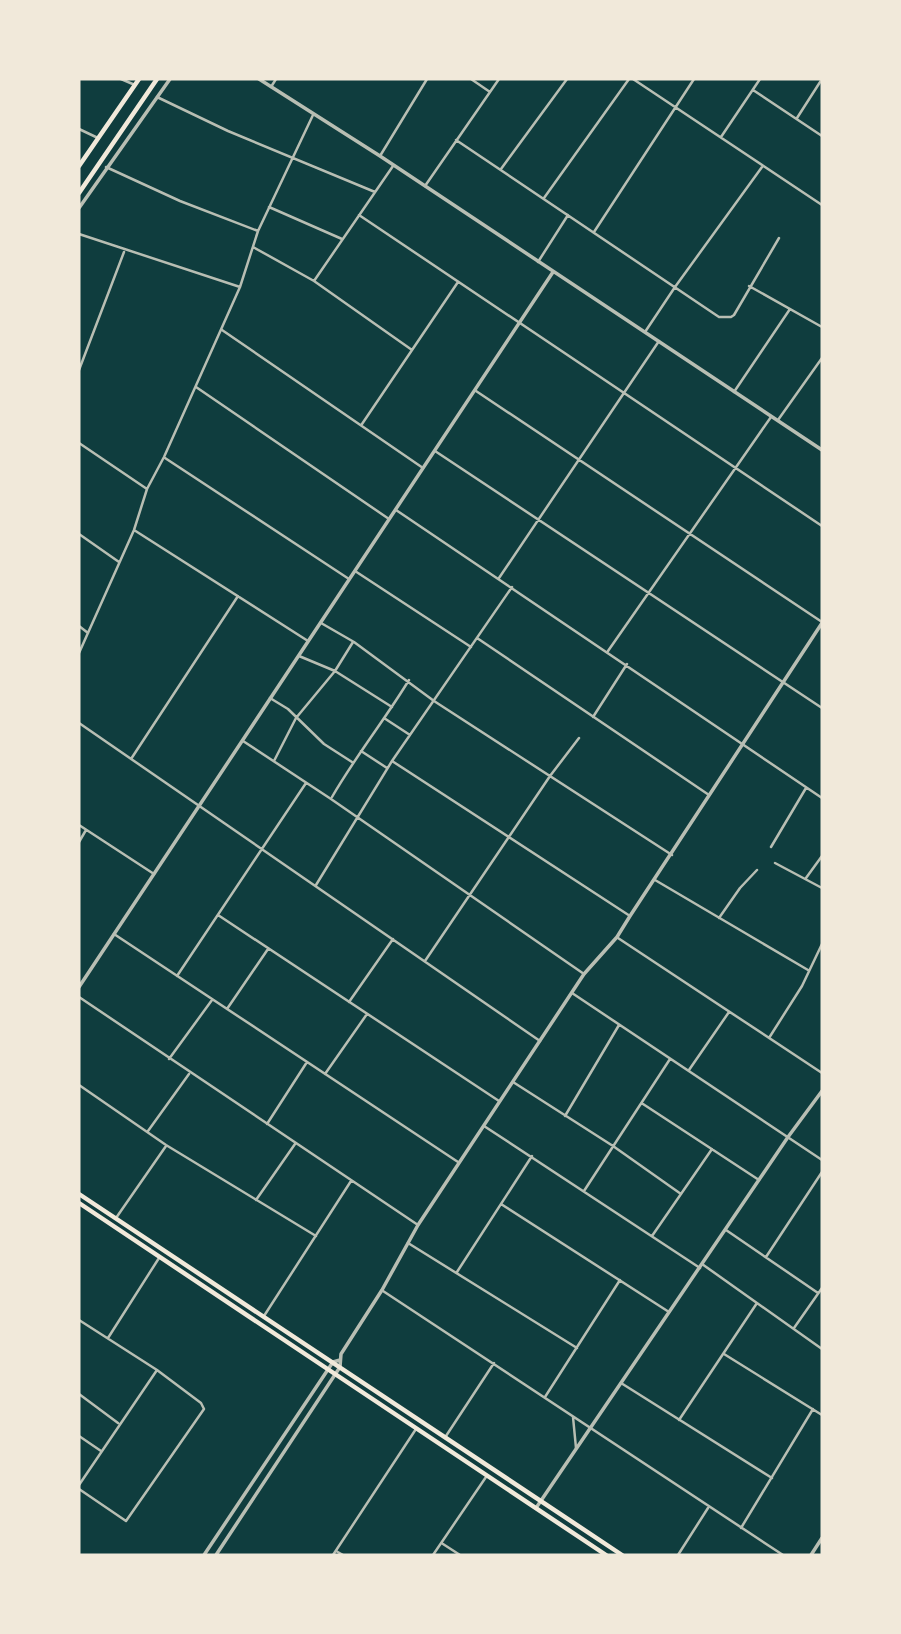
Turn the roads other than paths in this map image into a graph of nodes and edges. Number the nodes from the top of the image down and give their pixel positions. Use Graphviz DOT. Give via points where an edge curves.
graph roads {
  1 [pos="121,79"];
  2 [pos="139,79"];
  3 [pos="157,79"];
  4 [pos="170,79"];
  5 [pos="259,79"];
  6 [pos="276,79"];
  7 [pos="427,79"];
  8 [pos="471,79"];
  9 [pos="499,79"];
  10 [pos="567,79"];
  11 [pos="631,79"];
  12 [pos="694,79"];
  13 [pos="760,79"];
  14 [pos="822,79"];
  15 [pos="135,85"];
  16 [pos="271,87"];
  17 [pos="753,90"];
  18 [pos="490,92"];
  19 [pos="157,97"];
  20 [pos="675,107"];
  21 [pos="314,113"];
  22 [pos="797,118"];
  23 [pos="79,129"];
  24 [pos="822,136"];
  25 [pos="99,138"];
  26 [pos="721,138"];
  27 [pos="456,140"];
  28 [pos="380,156"];
  29 [pos="292,157"];
  30 [pos="79,166"];
  31 [pos="393,166"];
  32 [pos="763,166"];
  33 [pos="106,167"];
  34 [pos="501,169"];
  35 [pos="425,186"];
  36 [pos="374,192"];
  37 [pos="79,193"];
  38 [pos="544,198"];
  39 [pos="822,205"];
  40 [pos="269,207"];
  41 [pos="79,208"];
  42 [pos="359,215"];
  43 [pos="568,215"];
  44 [pos="258,231"];
  45 [pos="594,232"];
  46 [pos="79,234"];
  47 [pos="779,238"];
  48 [pos="342,239"];
  49 [pos="253,247"];
  50 [pos="125,251"];
  51 [pos="538,262"];
  52 [pos="553,272"];
  53 [pos="314,281"];
  54 [pos="458,282"];
  55 [pos="749,286"];
  56 [pos="240,287"];
  57 [pos="675,287"];
  58 [pos="790,309"];
  59 [pos="519,324"];
  60 [pos="822,327"];
  61 [pos="222,330"];
  62 [pos="645,332"];
  63 [pos="659,341"];
  64 [pos="412,350"];
  65 [pos="822,358"];
  66 [pos="79,370"];
  67 [pos="196,387"];
  68 [pos="475,390"];
  69 [pos="734,392"];
  70 [pos="624,393"];
  71 [pos="771,417"];
  72 [pos="778,420"];
  73 [pos="362,425"];
  74 [pos="79,443"];
  75 [pos="822,450"];
  76 [pos="435,451"];
  77 [pos="164,457"];
  78 [pos="579,459"];
  79 [pos="423,468"];
  80 [pos="736,468"];
  81 [pos="147,489"];
  82 [pos="396,510"];
  83 [pos="389,519"];
  84 [pos="538,519"];
  85 [pos="822,526"];
  86 [pos="134,530"];
  87 [pos="79,534"];
  88 [pos="690,534"];
  89 [pos="120,562"];
  90 [pos="355,571"];
  91 [pos="499,578"];
  92 [pos="349,579"];
  93 [pos="512,587"];
  94 [pos="650,593"];
  95 [pos="238,596"];
  96 [pos="320,623"];
  97 [pos="822,623"];
  98 [pos="79,626"];
  99 [pos="88,633"];
  100 [pos="477,638"];
  101 [pos="308,641"];
  102 [pos="354,642"];
  103 [pos="471,647"];
  104 [pos="608,651"];
  105 [pos="79,653"];
  106 [pos="299,656"];
  107 [pos="626,664"];
  108 [pos="335,671"];
  109 [pos="409,680"];
  110 [pos="783,683"];
  111 [pos="270,698"];
  112 [pos="434,701"];
  113 [pos="393,707"];
  114 [pos="822,708"];
  115 [pos="593,717"];
  116 [pos="296,718"];
  117 [pos="384,718"];
  118 [pos="79,723"];
  119 [pos="410,735"];
  120 [pos="579,738"];
  121 [pos="242,741"];
  122 [pos="744,743"];
  123 [pos="361,751"];
  124 [pos="131,759"];
  125 [pos="274,761"];
  126 [pos="392,761"];
  127 [pos="352,762"];
  128 [pos="387,768"];
  129 [pos="550,776"];
  130 [pos="306,782"];
  131 [pos="806,788"];
  132 [pos="710,796"];
  133 [pos="822,798"];
  134 [pos="331,799"];
  135 [pos="199,806"];
  136 [pos="358,818"];
  137 [pos="79,825"];
  138 [pos="86,830"];
  139 [pos="509,837"];
  140 [pos="79,842"];
  141 [pos="771,847"];
  142 [pos="262,849"];
  143 [pos="671,855"];
  144 [pos="822,856"];
  145 [pos="775,863"];
  146 [pos="757,870"];
  147 [pos="154,874"];
  148 [pos="806,878"];
  149 [pos="655,880"];
  150 [pos="315,886"];
  151 [pos="822,888"];
  152 [pos="470,895"];
  153 [pos="218,915"];
  154 [pos="631,916"];
  155 [pos="719,918"];
  156 [pos="114,934"];
  157 [pos="617,937"];
  158 [pos="393,939"];
  159 [pos="822,944"];
  160 [pos="268,949"];
  161 [pos="425,961"];
  162 [pos="808,970"];
  163 [pos="584,974"];
  164 [pos="177,976"];
  165 [pos="79,987"];
  166 [pos="572,992"];
  167 [pos="79,998"];
  168 [pos="212,1000"];
  169 [pos="349,1002"];
  170 [pos="227,1009"];
  171 [pos="729,1012"];
  172 [pos="367,1013"];
  173 [pos="619,1024"];
  174 [pos="769,1038"];
  175 [pos="540,1041"];
  176 [pos="169,1059"];
  177 [pos="671,1059"];
  178 [pos="307,1062"];
  179 [pos="688,1071"];
  180 [pos="189,1073"];
  181 [pos="822,1073"];
  182 [pos="325,1074"];
  183 [pos="513,1082"];
  184 [pos="79,1085"];
  185 [pos="822,1091"];
  186 [pos="500,1101"];
  187 [pos="643,1104"];
  188 [pos="565,1116"];
  189 [pos="267,1125"];
  190 [pos="484,1126"];
  191 [pos="148,1131"];
  192 [pos="788,1137"];
  193 [pos="295,1144"];
  194 [pos="166,1145"];
  195 [pos="613,1146"];
  196 [pos="712,1149"];
  197 [pos="532,1156"];
  198 [pos="822,1160"];
  199 [pos="459,1163"];
  200 [pos="822,1172"];
  201 [pos="759,1180"];
  202 [pos="351,1181"];
  203 [pos="584,1191"];
  204 [pos="79,1194"];
  205 [pos="681,1194"];
  206 [pos="256,1200"];
  207 [pos="79,1203"];
  208 [pos="501,1204"];
  209 [pos="116,1218"];
  210 [pos="418,1225"];
  211 [pos="726,1230"];
  212 [pos="316,1236"];
  213 [pos="652,1236"];
  214 [pos="407,1242"];
  215 [pos="160,1257"];
  216 [pos="766,1257"];
  217 [pos="701,1266"];
  218 [pos="457,1272"];
  219 [pos="620,1280"];
  220 [pos="822,1288"];
  221 [pos="224,1290"];
  222 [pos="382,1290"];
  223 [pos="818,1293"];
  224 [pos="220,1297"];
  225 [pos="757,1303"];
  226 [pos="670,1312"];
  227 [pos="264,1316"];
  228 [pos="79,1320"];
  229 [pos="793,1329"];
  230 [pos="108,1338"];
  231 [pos="577,1348"];
  232 [pos="822,1349"];
  233 [pos="724,1354"];
  234 [pos="340,1360"];
  235 [pos="333,1362"];
  236 [pos="494,1363"];
  237 [pos="341,1367"];
  238 [pos="328,1369"];
  239 [pos="157,1370"];
  240 [pos="336,1374"];
  241 [pos="621,1383"];
  242 [pos="79,1394"];
  243 [pos="545,1397"];
  244 [pos="813,1409"];
  245 [pos="573,1415"];
  246 [pos="822,1415"];
  247 [pos="679,1420"];
  248 [pos="120,1424"];
  249 [pos="416,1428"];
  250 [pos="590,1428"];
  251 [pos="79,1436"];
  252 [pos="445,1437"];
  253 [pos="576,1448"];
  254 [pos="101,1451"];
  255 [pos="487,1475"];
  256 [pos="772,1478"];
  257 [pos="79,1487"];
  258 [pos="540,1501"];
  259 [pos="536,1508"];
  260 [pos="708,1508"];
  261 [pos="741,1528"];
  262 [pos="822,1538"];
  263 [pos="442,1543"];
  264 [pos="336,1551"];
  265 [pos="204,1555"];
  266 [pos="216,1555"];
  267 [pos="333,1555"];
  268 [pos="343,1555"];
  269 [pos="433,1555"];
  270 [pos="460,1555"];
  271 [pos="607,1555"];
  272 [pos="622,1555"];
  273 [pos="678,1555"];
  274 [pos="783,1555"];
  275 [pos="811,1555"];
  1 -- 15 [label="street"];
  2 -- 15 [label="main road"];
  3 -- 37 [label="main road"];
  4 -- 19 [label="street"];
  5 -- 16 [label="street"];
  6 -- 16 [label="street"];
  7 -- 28 [label="street"];
  8 -- 18 [label="street"];
  9 -- 18 [label="street"];
  10 -- 34 [label="street"];
  11 -- 20 [label="street"];
  11 -- 38 [label="street"];
  12 -- 20 [label="street"];
  13 -- 17 [label="street"];
  14 -- 22 [label="street"];
  15 -- 25 [label="main road"];
  16 -- 21 [label="street"];
  17 -- 22 [label="street"];
  17 -- 26 [label="street"];
  18 -- 27 [label="street"];
  19 -- 29 [label="street"];
  19 -- 33 [label="street"];
  20 -- 26 [label="street"];
  20 -- 45 [label="street"];
  21 -- 28 [label="street"];
  21 -- 29 [label="street"];
  22 -- 24 [label="street"];
  23 -- 25 [label="street"];
  25 -- 30 [label="main road"];
  26 -- 32 [label="street"];
  27 -- 34 [label="street"];
  27 -- 35 [label="street"];
  28 -- 31 [label="street"];
  29 -- 36 [label="street"];
  29 -- 40 [label="street"];
  31 -- 35 [label="street"];
  31 -- 36 [label="street"];
  32 -- 39 [label="street"];
  32 -- 57 [label="street"];
  33 -- 41 [label="street"];
  33 -- 44 [label="street"];
  34 -- 38 [label="street"];
  35 -- 51 [label="street"];
  36 -- 42 [label="street"];
  38 -- 43 [label="street"];
  40 -- 44 [label="street"];
  40 -- 48 [label="street"];
  42 -- 48 [label="street"];
  42 -- 54 [label="street"];
  43 -- 45 [label="street"];
  43 -- 51 [label="street"];
  44 -- 49 [label="street"];
  45 -- 57 [label="street"];
  46 -- 50 [label="street"];
  47 -- 55 [label="street"];
  48 -- 53 [label="street"];
  49 -- 53 [label="street"];
  49 -- 56 [label="street"];
  50 -- 56 [label="street"];
  50 -- 66 [label="street"];
  51 -- 52 [label="street"];
  52 -- 59 [label="street"];
  52 -- 62 [label="street"];
  53 -- 64 [label="street"];
  54 -- 59 [label="street"];
  54 -- 64 [label="street"];
  55 -- 57 [label="street" via="734,315 726,318"];
  55 -- 58 [label="street"];
  56 -- 61 [label="street"];
  57 -- 62 [label="street"];
  58 -- 60 [label="street"];
  58 -- 69 [label="street"];
  59 -- 68 [label="street"];
  59 -- 70 [label="street"];
  61 -- 67 [label="street"];
  61 -- 73 [label="street"];
  62 -- 63 [label="street"];
  63 -- 69 [label="street"];
  63 -- 70 [label="street"];
  64 -- 73 [label="street"];
  65 -- 72 [label="street"];
  67 -- 77 [label="street"];
  67 -- 83 [label="street"];
  68 -- 76 [label="street"];
  68 -- 78 [label="street"];
  69 -- 71 [label="street"];
  70 -- 78 [label="street"];
  70 -- 80 [label="street"];
  71 -- 72 [label="street"];
  71 -- 80 [label="street"];
  72 -- 75 [label="street"];
  73 -- 79 [label="street"];
  74 -- 81 [label="street"];
  76 -- 79 [label="street"];
  76 -- 84 [label="street"];
  77 -- 81 [label="street"];
  77 -- 92 [label="street"];
  78 -- 84 [label="street"];
  78 -- 88 [label="street"];
  79 -- 82 [label="street"];
  80 -- 85 [label="street"];
  80 -- 88 [label="street"];
  81 -- 86 [label="street"];
  82 -- 83 [label="street"];
  82 -- 91 [label="street"];
  83 -- 90 [label="street"];
  84 -- 91 [label="street"];
  84 -- 94 [label="street"];
  86 -- 89 [label="street"];
  86 -- 95 [label="street"];
  87 -- 89 [label="street"];
  88 -- 94 [label="street"];
  88 -- 97 [label="street"];
  89 -- 99 [label="street"];
  90 -- 92 [label="street"];
  90 -- 103 [label="street"];
  91 -- 93 [label="street"];
  92 -- 96 [label="street"];
  93 -- 100 [label="street"];
  93 -- 104 [label="street"];
  94 -- 104 [label="street"];
  94 -- 110 [label="street"];
  95 -- 101 [label="street"];
  95 -- 124 [label="street"];
  96 -- 101 [label="street"];
  96 -- 102 [label="street"];
  97 -- 110 [label="street"];
  98 -- 99 [label="street"];
  99 -- 105 [label="street"];
  100 -- 103 [label="street"];
  100 -- 115 [label="street"];
  101 -- 106 [label="street"];
  102 -- 108 [label="street"];
  102 -- 109 [label="street"];
  103 -- 112 [label="street"];
  104 -- 107 [label="street"];
  106 -- 108 [label="street"];
  106 -- 111 [label="street"];
  107 -- 115 [label="street"];
  107 -- 122 [label="street"];
  108 -- 113 [label="street"];
  108 -- 116 [label="street"];
  109 -- 112 [label="street"];
  109 -- 113 [label="street"];
  110 -- 114 [label="street"];
  110 -- 122 [label="street"];
  111 -- 116 [label="street"];
  111 -- 121 [label="street"];
  112 -- 119 [label="street"];
  112 -- 129 [label="street"];
  113 -- 117 [label="street"];
  115 -- 132 [label="street"];
  116 -- 125 [label="street"];
  116 -- 127 [label="street"];
  117 -- 119 [label="street"];
  117 -- 123 [label="street"];
  118 -- 124 [label="street"];
  119 -- 126 [label="street"];
  120 -- 129 [label="street"];
  121 -- 125 [label="street"];
  121 -- 135 [label="street"];
  122 -- 131 [label="street"];
  122 -- 132 [label="street"];
  123 -- 127 [label="street"];
  123 -- 128 [label="street"];
  124 -- 135 [label="street"];
  125 -- 130 [label="street"];
  126 -- 128 [label="street"];
  126 -- 139 [label="street"];
  127 -- 134 [label="street"];
  128 -- 136 [label="street"];
  129 -- 139 [label="street"];
  129 -- 143 [label="street"];
  130 -- 134 [label="street"];
  130 -- 142 [label="street"];
  131 -- 133 [label="street"];
  131 -- 141 [label="street"];
  132 -- 143 [label="street"];
  134 -- 136 [label="street"];
  135 -- 142 [label="street"];
  135 -- 147 [label="street"];
  136 -- 150 [label="street"];
  136 -- 152 [label="street"];
  137 -- 138 [label="street"];
  138 -- 140 [label="street"];
  138 -- 147 [label="street"];
  139 -- 152 [label="street"];
  139 -- 154 [label="street"];
  142 -- 150 [label="street"];
  142 -- 153 [label="street"];
  143 -- 149 [label="street"];
  144 -- 148 [label="street"];
  145 -- 148 [label="street"];
  146 -- 155 [label="street"];
  147 -- 156 [label="street"];
  148 -- 151 [label="street"];
  149 -- 154 [label="street"];
  149 -- 155 [label="street"];
  150 -- 158 [label="street"];
  152 -- 161 [label="street"];
  152 -- 163 [label="street"];
  153 -- 160 [label="street"];
  153 -- 164 [label="street"];
  154 -- 157 [label="street"];
  155 -- 162 [label="street"];
  156 -- 164 [label="street"];
  156 -- 165 [label="street"];
  157 -- 163 [label="street"];
  157 -- 171 [label="street"];
  158 -- 161 [label="street"];
  158 -- 169 [label="street"];
  159 -- 162 [label="street"];
  160 -- 169 [label="street"];
  160 -- 170 [label="street"];
  161 -- 175 [label="street"];
  162 -- 174 [label="street"];
  163 -- 166 [label="street"];
  164 -- 168 [label="street"];
  166 -- 173 [label="street"];
  166 -- 175 [label="street"];
  167 -- 176 [label="street"];
  168 -- 170 [label="street"];
  168 -- 176 [label="street"];
  169 -- 172 [label="street"];
  170 -- 178 [label="street"];
  171 -- 174 [label="street"];
  171 -- 179 [label="street"];
  172 -- 182 [label="street"];
  172 -- 186 [label="street"];
  173 -- 177 [label="street"];
  173 -- 188 [label="street"];
  174 -- 181 [label="street"];
  175 -- 183 [label="street"];
  176 -- 180 [label="street"];
  177 -- 179 [label="street"];
  177 -- 187 [label="street"];
  178 -- 182 [label="street"];
  178 -- 189 [label="street"];
  179 -- 192 [label="street"];
  180 -- 189 [label="street"];
  180 -- 191 [label="street"];
  182 -- 199 [label="street"];
  183 -- 186 [label="street"];
  183 -- 188 [label="street"];
  184 -- 191 [label="street"];
  185 -- 192 [label="street"];
  186 -- 190 [label="street"];
  187 -- 195 [label="street"];
  187 -- 196 [label="street"];
  188 -- 195 [label="street"];
  189 -- 193 [label="street"];
  190 -- 197 [label="street"];
  190 -- 199 [label="street"];
  191 -- 194 [label="street"];
  192 -- 198 [label="street"];
  192 -- 201 [label="street"];
  193 -- 202 [label="street"];
  193 -- 206 [label="street"];
  194 -- 206 [label="street"];
  194 -- 209 [label="street"];
  195 -- 203 [label="street"];
  195 -- 205 [label="street"];
  196 -- 201 [label="street"];
  196 -- 205 [label="street"];
  197 -- 203 [label="street"];
  197 -- 208 [label="street"];
  199 -- 210 [label="street"];
  200 -- 216 [label="street"];
  201 -- 211 [label="street"];
  202 -- 210 [label="street"];
  202 -- 212 [label="street"];
  203 -- 213 [label="street"];
  204 -- 209 [label="main road"];
  205 -- 213 [label="street"];
  206 -- 212 [label="street"];
  207 -- 215 [label="main road"];
  208 -- 218 [label="street"];
  208 -- 219 [label="street"];
  209 -- 221 [label="main road"];
  210 -- 214 [label="street"];
  211 -- 216 [label="street"];
  211 -- 217 [label="street"];
  212 -- 227 [label="street"];
  213 -- 217 [label="street"];
  214 -- 218 [label="street"];
  214 -- 222 [label="street"];
  215 -- 224 [label="main road"];
  215 -- 230 [label="street"];
  216 -- 223 [label="street"];
  217 -- 225 [label="street"];
  217 -- 226 [label="street"];
  218 -- 231 [label="street"];
  219 -- 226 [label="street"];
  219 -- 231 [label="street"];
  220 -- 223 [label="street"];
  221 -- 224 [label="main road"];
  221 -- 227 [label="main road"];
  222 -- 234 [label="street"];
  222 -- 236 [label="street"];
  223 -- 229 [label="street"];
  224 -- 238 [label="main road"];
  225 -- 229 [label="street"];
  225 -- 233 [label="street"];
  226 -- 241 [label="street"];
  227 -- 235 [label="main road"];
  228 -- 230 [label="street"];
  229 -- 232 [label="street"];
  230 -- 239 [label="street"];
  231 -- 243 [label="street"];
  233 -- 244 [label="street"];
  233 -- 247 [label="street"];
  234 -- 235 [label="street"];
  234 -- 237 [label="street"];
  235 -- 237 [label="main road"];
  235 -- 238 [label="street"];
  236 -- 243 [label="street"];
  236 -- 252 [label="street"];
  237 -- 240 [label="street"];
  237 -- 252 [label="main road"];
  238 -- 240 [label="main road"];
  238 -- 265 [label="street"];
  239 -- 248 [label="street"];
  239 -- 257 [label="street" via="201,1403 203,1414 126,1521"];
  240 -- 249 [label="main road"];
  240 -- 266 [label="street"];
  241 -- 247 [label="street"];
  241 -- 250 [label="street"];
  242 -- 248 [label="street"];
  243 -- 245 [label="street"];
  244 -- 246 [label="street"];
  244 -- 256 [label="street"];
  245 -- 250 [label="street"];
  245 -- 253 [label="street"];
  247 -- 256 [label="street"];
  248 -- 254 [label="street"];
  249 -- 255 [label="main road"];
  249 -- 264 [label="street"];
  250 -- 253 [label="street"];
  250 -- 260 [label="street"];
  251 -- 254 [label="street"];
  252 -- 258 [label="main road"];
  253 -- 258 [label="street"];
  254 -- 257 [label="street"];
  255 -- 259 [label="main road"];
  255 -- 263 [label="street"];
  256 -- 261 [label="street"];
  258 -- 259 [label="street"];
  258 -- 272 [label="main road"];
  259 -- 271 [label="main road"];
  260 -- 261 [label="street"];
  260 -- 273 [label="street"];
  261 -- 274 [label="street"];
  262 -- 275 [label="street"];
  263 -- 269 [label="street"];
  263 -- 270 [label="street"];
  264 -- 267 [label="street"];
  264 -- 268 [label="street"];
}
